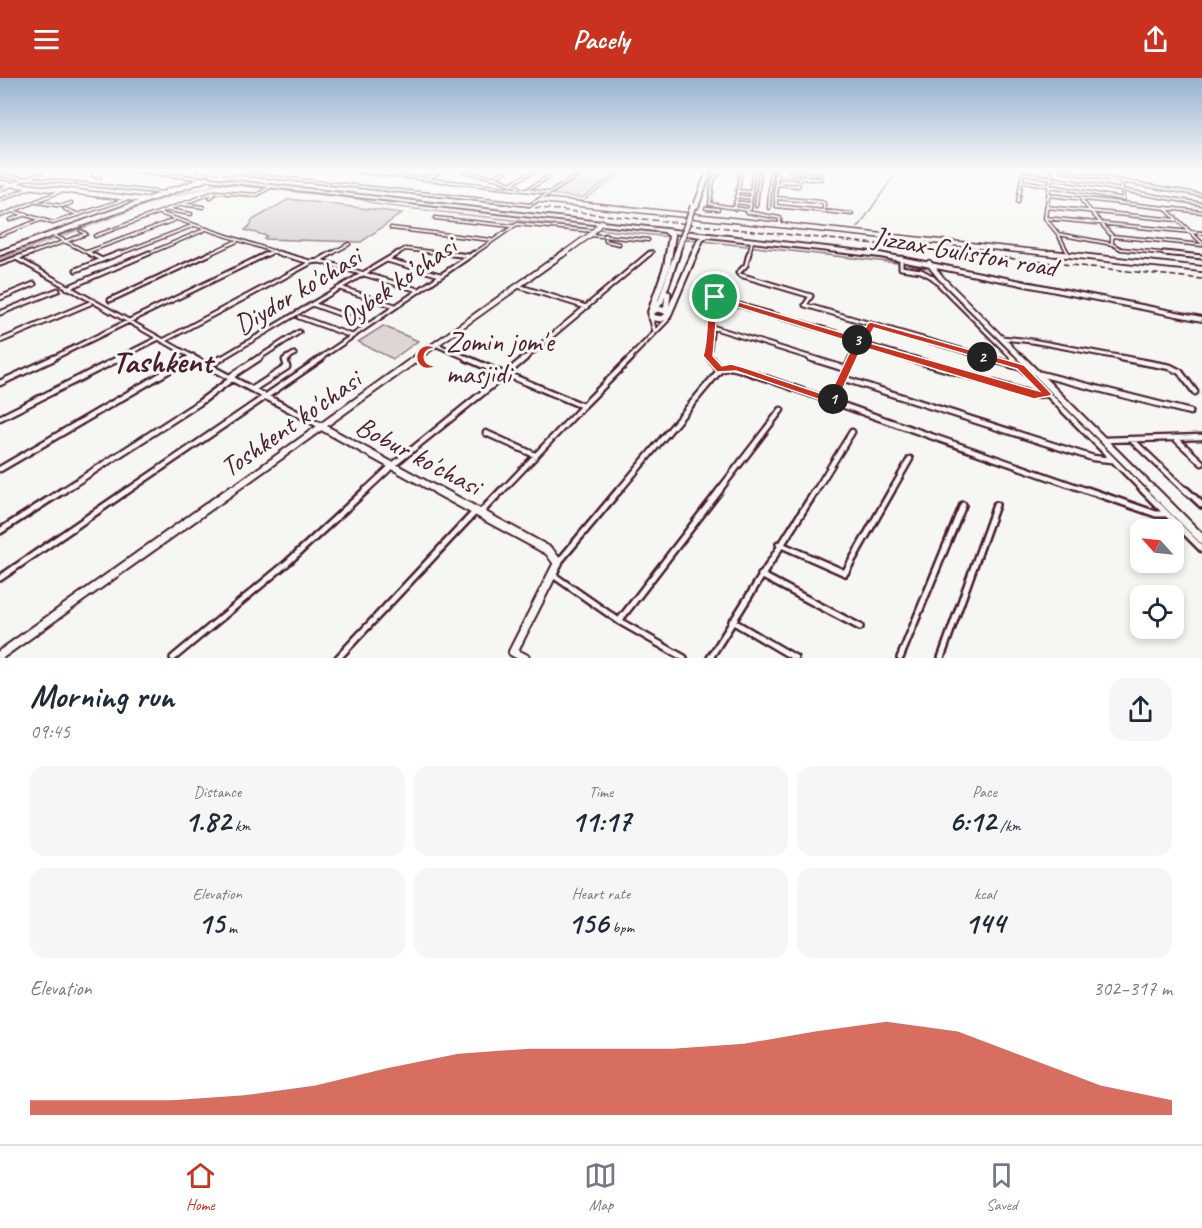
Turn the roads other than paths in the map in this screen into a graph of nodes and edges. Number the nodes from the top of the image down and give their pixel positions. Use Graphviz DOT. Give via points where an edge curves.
graph roads {
  1 [pos="45,198"];
  2 [pos="129,198"];
  3 [pos="151,198"];
  4 [pos="162,198"];
  5 [pos="198,198"];
  6 [pos="351,198"];
  7 [pos="358,198"];
  8 [pos="466,198"];
  9 [pos="544,198"];
  10 [pos="697,198"];
  11 [pos="698,198"];
  12 [pos="710,198"];
  13 [pos="736,198"];
  14 [pos="751,198"];
  15 [pos="757,198"];
  16 [pos="770,198"];
  17 [pos="776,198"];
  18 [pos="777,198"];
  19 [pos="1019,198"];
  20 [pos="1047,198"];
  21 [pos="1065,198"];
  22 [pos="1168,198"];
  23 [pos="792,199"];
  24 [pos="145,200"];
  25 [pos="541,200"];
  26 [pos="1081,201"];
  27 [pos="36,202"];
  28 [pos="735,202"];
  29 [pos="1018,202"];
  30 [pos="70,203"];
  31 [pos="181,204"];
  32 [pos="750,204"];
  33 [pos="1202,204"];
  34 [pos="695,206"];
  35 [pos="756,206"];
  36 [pos="203,207"];
  37 [pos="1046,207"];
  38 [pos="706,208"];
  39 [pos="769,208"];
  40 [pos="792,208"];
  41 [pos="1164,208"];
  42 [pos="65,209"];
  43 [pos="167,209"];
  44 [pos="735,209"];
  45 [pos="12,211"];
  46 [pos="824,211"];
  47 [pos="1089,212"];
  48 [pos="1202,212"];
  49 [pos="159,213"];
  50 [pos="26,214"];
  51 [pos="191,214"];
  52 [pos="852,214"];
  53 [pos="80,215"];
  54 [pos="0,216"];
  55 [pos="435,218"];
  56 [pos="1045,218"];
  57 [pos="175,219"];
  58 [pos="721,219"];
  59 [pos="10,220"];
  60 [pos="40,220"];
  61 [pos="1177,220"];
  62 [pos="1099,223"];
  63 [pos="780,225"];
  64 [pos="192,226"];
  65 [pos="512,227"];
  66 [pos="391,228"];
  67 [pos="597,228"];
  68 [pos="205,230"];
  69 [pos="81,231"];
  70 [pos="665,231"];
  71 [pos="1190,232"];
  72 [pos="1202,233"];
  73 [pos="1058,234"];
  74 [pos="0,235"];
  75 [pos="605,235"];
  76 [pos="56,236"];
  77 [pos="95,236"];
  78 [pos="707,236"];
  79 [pos="721,236"];
  80 [pos="1112,236"];
  81 [pos="492,240"];
  82 [pos="648,240"];
  83 [pos="66,241"];
  84 [pos="238,241"];
  85 [pos="349,244"];
  86 [pos="619,244"];
  87 [pos="682,244"];
  88 [pos="1112,244"];
  89 [pos="1202,244"];
  90 [pos="752,245"];
  91 [pos="1066,251"];
  92 [pos="0,252"];
  93 [pos="87,252"];
  94 [pos="274,252"];
  95 [pos="652,252"];
  96 [pos="469,256"];
  97 [pos="1202,257"];
  98 [pos="16,258"];
  99 [pos="901,258"];
  100 [pos="102,260"];
  101 [pos="386,260"];
  102 [pos="317,261"];
  103 [pos="310,262"];
  104 [pos="929,263"];
  105 [pos="0,264"];
  106 [pos="1202,269"];
  107 [pos="76,270"];
  108 [pos="362,274"];
  109 [pos="441,275"];
  110 [pos="713,283"];
  111 [pos="34,284"];
  112 [pos="518,286"];
  113 [pos="66,288"];
  114 [pos="339,288"];
  115 [pos="58,290"];
  116 [pos="419,290"];
  117 [pos="715,297"];
  118 [pos="0,298"];
  119 [pos="110,300"];
  120 [pos="91,303"];
  121 [pos="312,304"];
  122 [pos="1137,304"];
  123 [pos="396,306"];
  124 [pos="586,307"];
  125 [pos="652,313"];
  126 [pos="667,313"];
  127 [pos="0,314"];
  128 [pos="299,317"];
  129 [pos="1202,317"];
  130 [pos="128,324"];
  131 [pos="369,325"];
  132 [pos="871,325"];
  133 [pos="712,327"];
  134 [pos="299,332"];
  135 [pos="656,333"];
  136 [pos="353,336"];
  137 [pos="1001,338"];
  138 [pos="157,339"];
  139 [pos="0,341"];
  140 [pos="162,341"];
  141 [pos="859,342"];
  142 [pos="437,345"];
  143 [pos="294,354"];
  144 [pos="193,356"];
  145 [pos="209,365"];
  146 [pos="1020,367"];
  147 [pos="846,369"];
  148 [pos="720,370"];
  149 [pos="505,374"];
  150 [pos="1039,374"];
  151 [pos="232,378"];
  152 [pos="842,378"];
  153 [pos="0,383"];
  154 [pos="253,389"];
  155 [pos="1195,392"];
  156 [pos="1047,394"];
  157 [pos="265,396"];
  158 [pos="832,401"];
  159 [pos="583,406"];
  160 [pos="781,410"];
  161 [pos="1190,412"];
  162 [pos="0,418"];
  163 [pos="322,427"];
  164 [pos="852,432"];
  165 [pos="486,433"];
  166 [pos="1202,437"];
  167 [pos="1175,438"];
  168 [pos="1104,440"];
  169 [pos="1132,440"];
  170 [pos="536,455"];
  171 [pos="910,459"];
  172 [pos="1112,459"];
  173 [pos="1202,463"];
  174 [pos="393,465"];
  175 [pos="0,469"];
  176 [pos="996,505"];
  177 [pos="1202,505"];
  178 [pos="963,506"];
  179 [pos="479,511"];
  180 [pos="1167,514"];
  181 [pos="0,531"];
  182 [pos="1202,539"];
  183 [pos="779,544"];
  184 [pos="1202,549"];
  185 [pos="558,563"];
  186 [pos="553,575"];
  187 [pos="760,575"];
  188 [pos="0,578"];
  189 [pos="618,621"];
  190 [pos="732,621"];
  191 [pos="860,627"];
  192 [pos="0,655"];
  193 [pos="511,655"];
  194 [pos="787,656"];
  195 [pos="173,658"];
  196 [pos="338,658"];
  197 [pos="525,658"];
  198 [pos="684,658"];
  199 [pos="710,658"];
  200 [pos="795,658"];
  201 [pos="900,658"];
  202 [pos="941,658"];
  1 -- 27 [label="street"];
  2 -- 24 [label="street"];
  2 -- 53 [label="street"];
  3 -- 24 [label="main road"];
  4 -- 76 [label="main road"];
  5 -- 31 [label="street"];
  6 -- 67 [label="highway"];
  7 -- 67 [label="highway"];
  8 -- 25 [label="street" via="530,205"];
  9 -- 25 [label="street"];
  10 -- 34 [label="main road"];
  11 -- 34 [label="main road"];
  12 -- 44 [label="street" via="710,204"];
  13 -- 28 [label="street"];
  14 -- 32 [label="street"];
  15 -- 35 [label="street"];
  16 -- 39 [label="street"];
  17 -- 40 [label="street" via="776,206"];
  18 -- 23 [label="street"];
  19 -- 29 [label="street"];
  20 -- 37 [label="street"];
  21 -- 26 [label="street"];
  22 -- 33 [label="street"];
  23 -- 40 [label="street"];
  23 -- 46 [label="street" via="824,203"];
  24 -- 92 [label="main road"];
  25 -- 58 [label="street"];
  26 -- 41 [label="street"];
  26 -- 47 [label="street"];
  27 -- 30 [label="street" via="62,206"];
  27 -- 45 [label="street"];
  28 -- 32 [label="street"];
  28 -- 44 [label="street"];
  31 -- 36 [label="street"];
  31 -- 43 [label="street"];
  32 -- 44 [label="street" via="749,209"];
  34 -- 87 [label="main road, bridge"];
  37 -- 47 [label="street"];
  37 -- 56 [label="street"];
  38 -- 44 [label="street"];
  40 -- 46 [label="street"];
  41 -- 48 [label="street"];
  41 -- 61 [label="street"];
  42 -- 53 [label="street"];
  43 -- 49 [label="street"];
  43 -- 51 [label="street"];
  44 -- 63 [label="street" via="780,218"];
  45 -- 50 [label="street"];
  45 -- 54 [label="street"];
  46 -- 52 [label="street"];
  47 -- 61 [label="street"];
  47 -- 62 [label="street"];
  49 -- 57 [label="street"];
  49 -- 77 [label="street"];
  50 -- 59 [label="street"];
  50 -- 60 [label="street"];
  53 -- 60 [label="street" via="53,224"];
  55 -- 65 [label="street"];
  56 -- 62 [label="street"];
  56 -- 73 [label="street"];
  57 -- 64 [label="street"];
  57 -- 93 [label="street"];
  58 -- 63 [label="street"];
  60 -- 74 [label="street"];
  61 -- 71 [label="street"];
  62 -- 71 [label="street"];
  62 -- 80 [label="street"];
  63 -- 91 [label="street"];
  64 -- 68 [label="street"];
  64 -- 100 [label="street"];
  65 -- 67 [label="street, Oybek ko’chasi" via="524,223"];
  65 -- 81 [label="street, Oybek ko’chasi"];
  66 -- 81 [label="street"];
  67 -- 70 [label="highway"];
  67 -- 75 [label="street, Oybek ko’chasi"];
  67 -- 79 [label="highway"];
  67 -- 112 [label="street, Toshkent ko'chasi"];
  68 -- 84 [label="street"];
  68 -- 113 [label="street"];
  69 -- 83 [label="street" via="86,234"];
  70 -- 78 [label="highway"];
  70 -- 125 [label="highway" via="672,237"];
  71 -- 72 [label="street"];
  71 -- 89 [label="street"];
  73 -- 88 [label="street"];
  73 -- 91 [label="street"];
  75 -- 82 [label="street, Oybek ko’chasi"];
  75 -- 86 [label="street" via="605,240"];
  76 -- 83 [label="street"];
  76 -- 92 [label="main road"];
  78 -- 79 [label="highway"];
  78 -- 126 [label="highway" via="700,241"];
  79 -- 90 [label="highway, Jizzax-Guliston road"];
  79 -- 122 [label="highway, Jizzax-Guliston road" via="903,256"];
  80 -- 88 [label="street"];
  80 -- 89 [label="street"];
  81 -- 96 [label="street, Oybek ko’chasi"];
  83 -- 93 [label="street"];
  83 -- 98 [label="street"];
  84 -- 94 [label="street"];
  84 -- 119 [label="street"];
  85 -- 102 [label="street"];
  87 -- 125 [label="main road" via="661,301"];
  87 -- 126 [label="main road" via="665,301"];
  88 -- 97 [label="street" via="1121,249"];
  90 -- 99 [label="highway, Jizzax-Guliston road"];
  90 -- 132 [label="street" via="739,274 811,296 805,305"];
  91 -- 106 [label="street"];
  93 -- 100 [label="street"];
  94 -- 103 [label="street"];
  94 -- 130 [label="street"];
  95 -- 124 [label="street"];
  96 -- 101 [label="street, Diydor ko'chasi" via="405,249"];
  96 -- 109 [label="street, Oybek ko’chasi"];
  98 -- 105 [label="street"];
  98 -- 113 [label="street, Bobur ko'chasi"];
  99 -- 104 [label="highway, Jizzax-Guliston road"];
  99 -- 146 [label="street" via="901,268 932,277"];
  100 -- 107 [label="street"];
  101 -- 108 [label="street, Diydor ko'chasi"];
  101 -- 109 [label="street"];
  102 -- 103 [label="street"];
  102 -- 108 [label="street"];
  103 -- 140 [label="street"];
  104 -- 122 [label="highway, Jizzax-Guliston road"];
  104 -- 137 [label="street"];
  108 -- 114 [label="street, Diydor ko'chasi"];
  108 -- 116 [label="street"];
  109 -- 116 [label="street, Oybek ko’chasi"];
  110 -- 117 [label="street"];
  111 -- 118 [label="street"];
  112 -- 124 [label="street"];
  112 -- 142 [label="street, Toshkent ko'chasi"];
  113 -- 120 [label="street, Bobur ko'chasi"];
  114 -- 121 [label="street, Diydor ko'chasi"];
  114 -- 123 [label="street"];
  115 -- 127 [label="street"];
  116 -- 123 [label="street, Oybek ko’chasi"];
  117 -- 133 [label="street"];
  117 -- 141 [label="street"];
  120 -- 130 [label="street, Bobur ko'chasi"];
  120 -- 139 [label="street"];
  121 -- 131 [label="street"];
  121 -- 145 [label="street, Diydor ko'chasi"];
  122 -- 129 [label="highway, Jizzax-Guliston road"];
  123 -- 131 [label="street, Oybek ko’chasi"];
  124 -- 149 [label="street"];
  125 -- 126 [label="main road"];
  125 -- 126 [label="main road" via="661,319"];
  125 -- 135 [label="street"];
  126 -- 135 [label="street" via="667,320"];
  128 -- 136 [label="street"];
  130 -- 138 [label="street, Bobur ko'chasi"];
  130 -- 153 [label="street"];
  131 -- 136 [label="street, Oybek ko’chasi"];
  132 -- 141 [label="street"];
  132 -- 146 [label="street"];
  133 -- 147 [label="street"];
  133 -- 148 [label="street" via="708,356"];
  134 -- 151 [label="street"];
  135 -- 159 [label="street"];
  136 -- 157 [label="street, Oybek ko’chasi"];
  137 -- 150 [label="street"];
  137 -- 155 [label="street" via="1170,367 1180,372"];
  138 -- 140 [label="street, Bobur ko'chasi"];
  138 -- 162 [label="street"];
  140 -- 144 [label="street, Bobur ko'chasi"];
  141 -- 147 [label="street"];
  141 -- 156 [label="street" via="1034,395"];
  142 -- 149 [label="street"];
  142 -- 163 [label="street, Toshkent ko'chasi"];
  143 -- 154 [label="street" via="285,360 287,367"];
  144 -- 145 [label="street, Bobur ko'chasi"];
  144 -- 175 [label="street"];
  145 -- 151 [label="street, Bobur ko'chasi"];
  146 -- 156 [label="street"];
  147 -- 152 [label="street"];
  148 -- 158 [label="street" via="739,369"];
  148 -- 185 [label="street"];
  149 -- 159 [label="street"];
  149 -- 174 [label="street"];
  150 -- 161 [label="street"];
  150 -- 168 [label="street"];
  151 -- 154 [label="street, Bobur ko'chasi"];
  151 -- 181 [label="street" via="200,403"];
  152 -- 158 [label="street"];
  152 -- 172 [label="street" via="1093,458"];
  154 -- 157 [label="street, Bobur ko'chasi"];
  156 -- 172 [label="street"];
  157 -- 163 [label="street, Bobur ko'chasi"];
  157 -- 188 [label="street, Oybek ko’chasi"];
  158 -- 180 [label="street" via="1145,511"];
  159 -- 170 [label="street"];
  160 -- 189 [label="street"];
  163 -- 174 [label="street, Bobur ko'chasi"];
  163 -- 192 [label="street, Toshkent ko'chasi"];
  164 -- 183 [label="street"];
  165 -- 170 [label="street"];
  166 -- 167 [label="street"];
  167 -- 169 [label="street"];
  167 -- 173 [label="street"];
  168 -- 169 [label="street"];
  168 -- 182 [label="street"];
  169 -- 177 [label="street"];
  170 -- 179 [label="street"];
  171 -- 183 [label="street" via="845,573"];
  172 -- 180 [label="street"];
  174 -- 179 [label="street, Bobur ko'chasi"];
  174 -- 195 [label="street" via="287,564"];
  176 -- 202 [label="street"];
  178 -- 201 [label="street"];
  179 -- 185 [label="street, Bobur ko'chasi" via="549,551"];
  179 -- 196 [label="street"];
  180 -- 184 [label="street"];
  183 -- 187 [label="street"];
  185 -- 186 [label="street"];
  186 -- 189 [label="street"];
  186 -- 193 [label="street"];
  187 -- 190 [label="street"];
  187 -- 191 [label="street"];
  189 -- 198 [label="street"];
  190 -- 194 [label="street"];
  190 -- 199 [label="street"];
  193 -- 197 [label="street"];
  194 -- 200 [label="street"];
}
